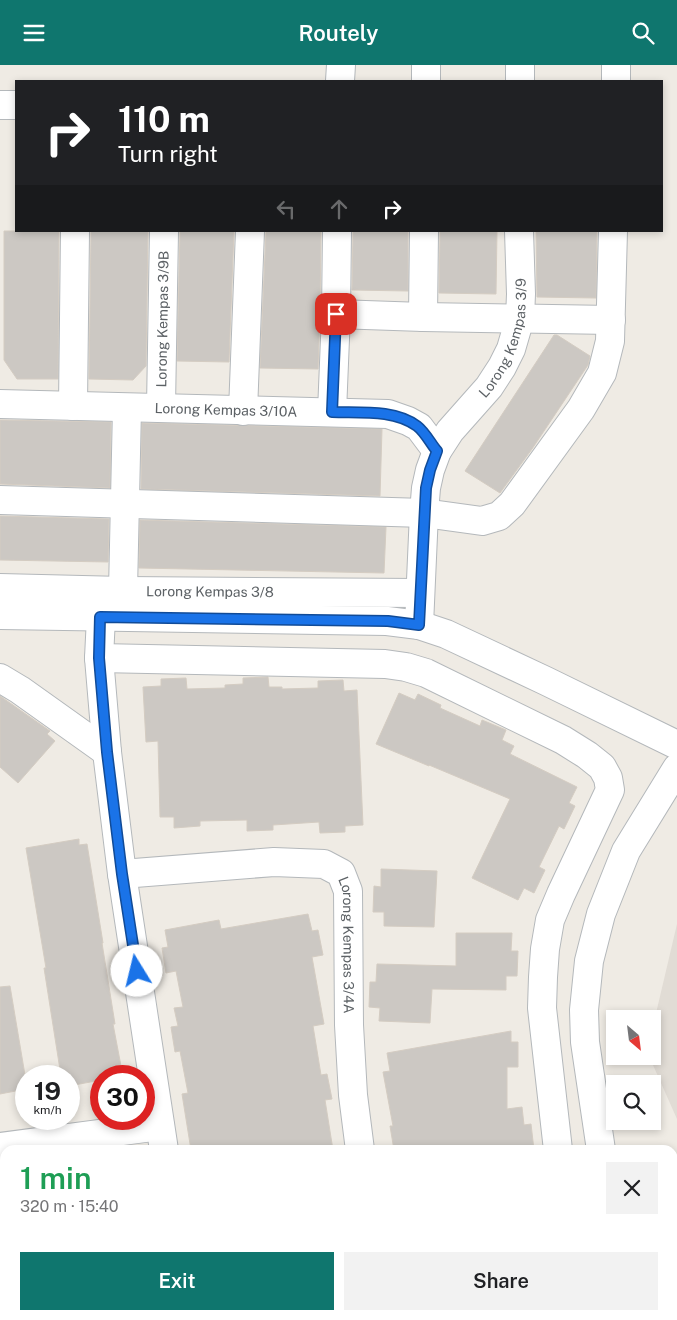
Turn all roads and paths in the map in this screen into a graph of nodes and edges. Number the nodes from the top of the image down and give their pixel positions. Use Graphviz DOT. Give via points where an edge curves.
graph roads {
  1 [pos="341,65"];
  2 [pos="426,65"];
  3 [pos="520,65"];
  4 [pos="616,65"];
  5 [pos="340,80"];
  6 [pos="426,80"];
  7 [pos="520,80"];
  8 [pos="616,80"];
  9 [pos="0,105"];
  10 [pos="15,105"];
  11 [pos="75,232"];
  12 [pos="164,232"];
  13 [pos="250,232"];
  14 [pos="337,232"];
  15 [pos="424,232"];
  16 [pos="519,232"];
  17 [pos="613,232"];
  18 [pos="336,314"];
  19 [pos="423,317"];
  20 [pos="520,318"];
  21 [pos="611,320"];
  22 [pos="0,404"];
  23 [pos="73,406"];
  24 [pos="161,407"];
  25 [pos="127,408"];
  26 [pos="243,411"];
  27 [pos="332,412"];
  28 [pos="443,441"];
  29 [pos="0,500"];
  30 [pos="125,504"];
  31 [pos="424,513"];
  32 [pos="0,588"];
  33 [pos="123,591"];
  34 [pos="420,593"];
  35 [pos="0,615"];
  36 [pos="100,617"];
  37 [pos="419,625"];
  38 [pos="99,658"];
  39 [pos="0,679"];
  40 [pos="677,745"];
  41 [pos="107,752"];
  42 [pos="677,768"];
  43 [pos="122,874"];
  44 [pos="162,1138"];
  45 [pos="36,1145"];
  46 [pos="359,1145"];
  47 [pos="557,1145"];
  48 [pos="600,1145"];
  1 -- 5 [label="street"];
  2 -- 6 [label="street"];
  3 -- 7 [label="street"];
  4 -- 8 [label="street"];
  9 -- 10 [label="street"];
  11 -- 23 [label="street"];
  12 -- 24 [label="street, Lorong Kempas 3/9B"];
  13 -- 26 [label="street"];
  14 -- 18 [label="street"];
  15 -- 19 [label="street"];
  16 -- 20 [label="street, Lorong Kempas 3/9"];
  17 -- 21 [label="street"];
  18 -- 19 [label="street"];
  18 -- 27 [label="street"];
  19 -- 20 [label="street"];
  20 -- 21 [label="street"];
  20 -- 28 [label="street, Lorong Kempas 3/9" via="502,367"];
  21 -- 31 [label="street" via="610,341 602,373 581,409 512,504 499,516 482,521"];
  22 -- 23 [label="street, Lorong Kempas 3/10A"];
  23 -- 25 [label="street, Lorong Kempas 3/10A"];
  24 -- 25 [label="street, Lorong Kempas 3/10A"];
  24 -- 26 [label="street, Lorong Kempas 3/10A"];
  25 -- 30 [label="street"];
  26 -- 27 [label="street, Lorong Kempas 3/10A"];
  27 -- 28 [label="street, Lorong Kempas 3/10A" via="388,414 408,421"];
  28 -- 31 [label="street" via="430,470"];
  29 -- 30 [label="street"];
  30 -- 31 [label="street"];
  30 -- 33 [label="street"];
  31 -- 34 [label="street"];
  32 -- 33 [label="street, Lorong Kempas 3/8"];
  33 -- 34 [label="street, Lorong Kempas 3/8"];
  34 -- 37 [label="street"];
  35 -- 36 [label="street"];
  36 -- 37 [label="street" via="388,621"];
  36 -- 38 [label="street"];
  37 -- 40 [label="street" via="446,634"];
  38 -- 41 [label="street"];
  38 -- 47 [label="street" via="406,667 426,673 563,740 602,767 610,791 550,920 545,949 542,1008"];
  39 -- 41 [label="street"];
  41 -- 43 [label="street"];
  42 -- 48 [label="street" via="626,851 601,914 589,961 584,1010 585,1042"];
  43 -- 44 [label="street"];
  43 -- 46 [label="street, Lorong Kempas 3/4A" via="274,862 324,864 341,873 348,891 349,1034 352,1095"];
  44 -- 45 [label="street"];
}
